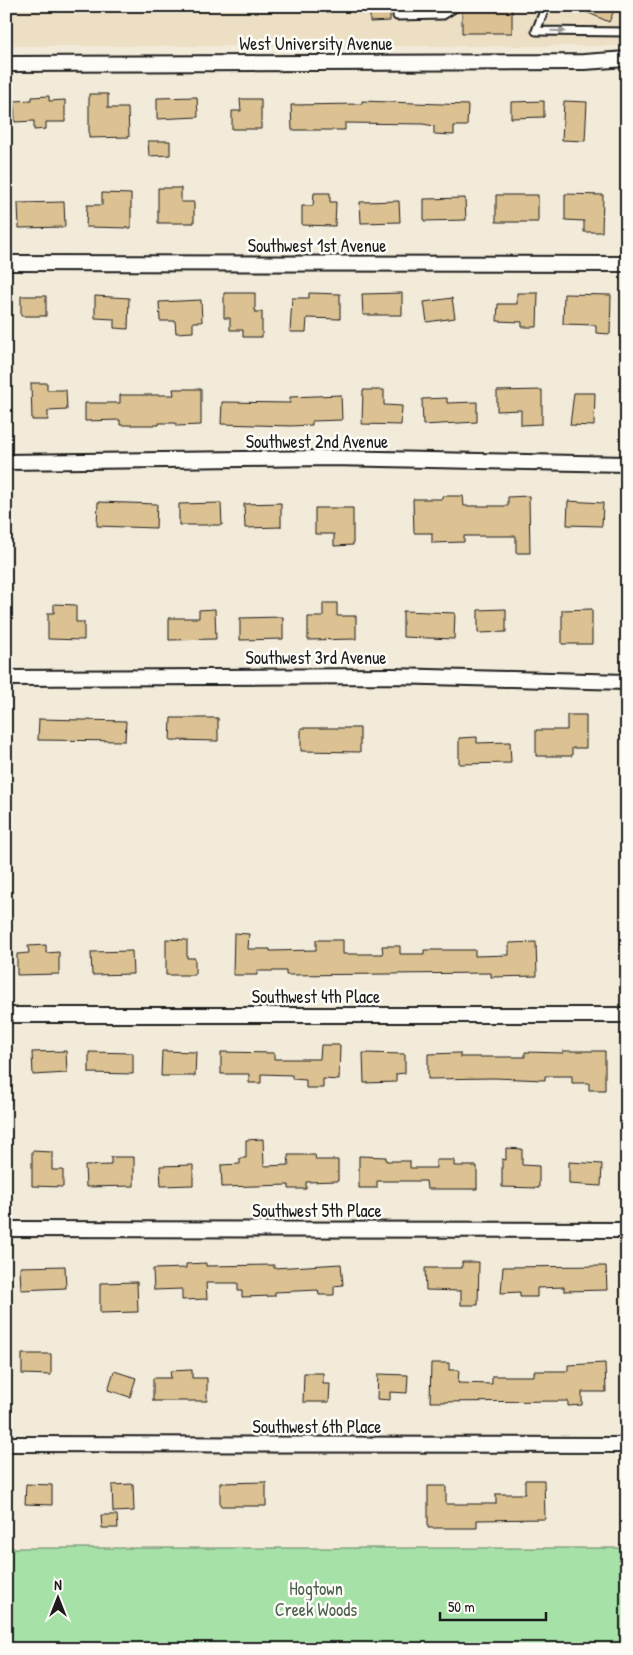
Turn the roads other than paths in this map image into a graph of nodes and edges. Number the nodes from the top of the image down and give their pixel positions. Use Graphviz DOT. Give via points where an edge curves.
graph roads {
  1 [pos="68,6"];
  2 [pos="90,6"];
  3 [pos="457,6"];
  4 [pos="546,6"];
  5 [pos="397,16"];
  6 [pos="627,32"];
  7 [pos="627,60"];
  8 [pos="6,64"];
  9 [pos="6,263"];
  10 [pos="627,264"];
  11 [pos="6,462"];
  12 [pos="627,464"];
  13 [pos="6,678"];
  14 [pos="627,682"];
  15 [pos="6,1015"];
  16 [pos="627,1015"];
  17 [pos="6,1229"];
  18 [pos="627,1230"];
  19 [pos="6,1444"];
  20 [pos="627,1445"];
  1 -- 2 [label="lane"];
  3 -- 5 [label="lane" via="443,15"];
  4 -- 6 [label="lane, one-way" via="536,31"];
  7 -- 8 [label="street, West University Avenue"];
  9 -- 10 [label="street, Southwest 1st Avenue"];
  11 -- 12 [label="street, Southwest 2nd Avenue" via="332,458"];
  13 -- 14 [label="street, Southwest 3rd Avenue" via="391,676"];
  15 -- 16 [label="street, Southwest 4th Place"];
  17 -- 18 [label="street, Southwest 5th Place"];
  19 -- 20 [label="street, Southwest 6th Place"];
}
